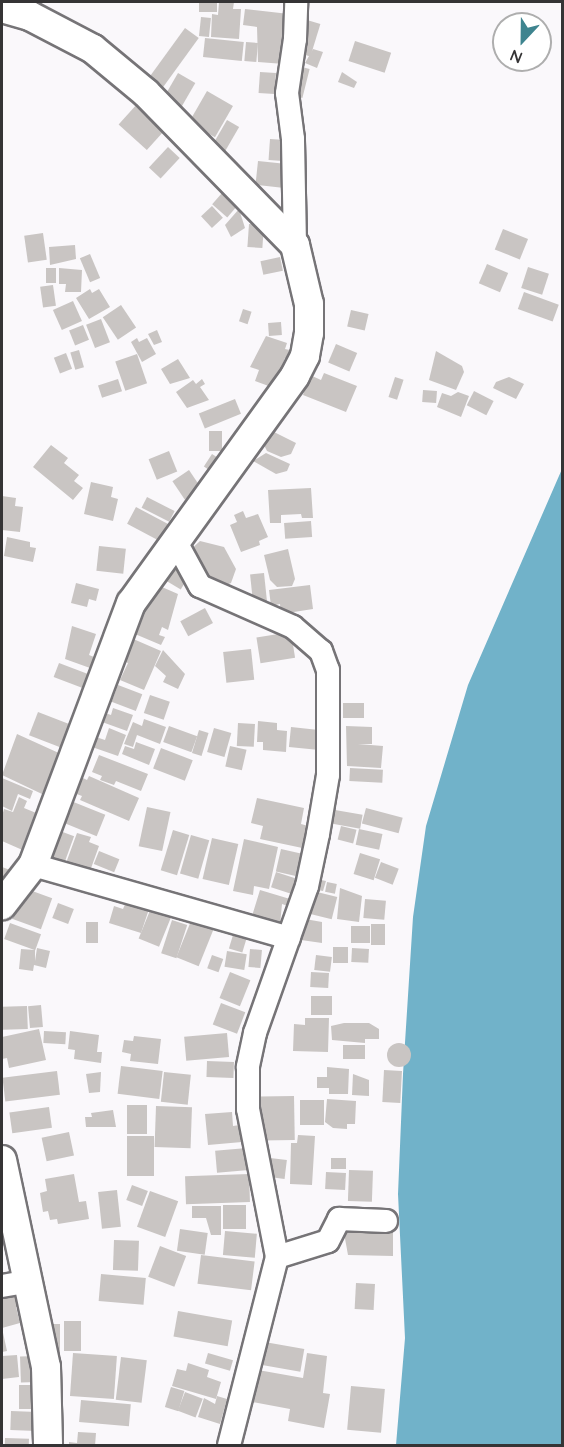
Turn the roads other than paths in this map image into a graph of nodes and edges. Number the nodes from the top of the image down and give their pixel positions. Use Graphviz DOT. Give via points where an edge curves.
graph roads {
  1 [pos="296,2"];
  2 [pos="2,8"];
  3 [pos="295,245"];
  4 [pos="176,542"];
  5 [pos="33,865"];
  6 [pos="5,896"];
  7 [pos="289,938"];
  8 [pos="2,1160"];
  9 [pos="386,1221"];
  10 [pos="277,1257"];
  11 [pos="30,1281"];
  12 [pos="2,1286"];
  13 [pos="48,1446"];
  14 [pos="229,1446"];
  1 -- 3 [label="street" via="296,39 287,93 293,139"];
  2 -- 3 [label="street" via="30,16 93,49 146,93"];
  3 -- 4 [label="street" via="309,304 305,356"];
  4 -- 5 [label="street" via="130,603"];
  4 -- 7 [label="street" via="200,586 293,627 321,651 328,670 328,775 307,886"];
  5 -- 6 [label="street"];
  5 -- 7 [label="street"];
  7 -- 10 [label="street" via="255,1033 248,1067 248,1109"];
  8 -- 11 [label="street"];
  9 -- 10 [label="street" via="339,1219 328,1241"];
  10 -- 14 [label="street"];
  11 -- 12 [label="street"];
  11 -- 13 [label="street" via="46,1366"];
}
